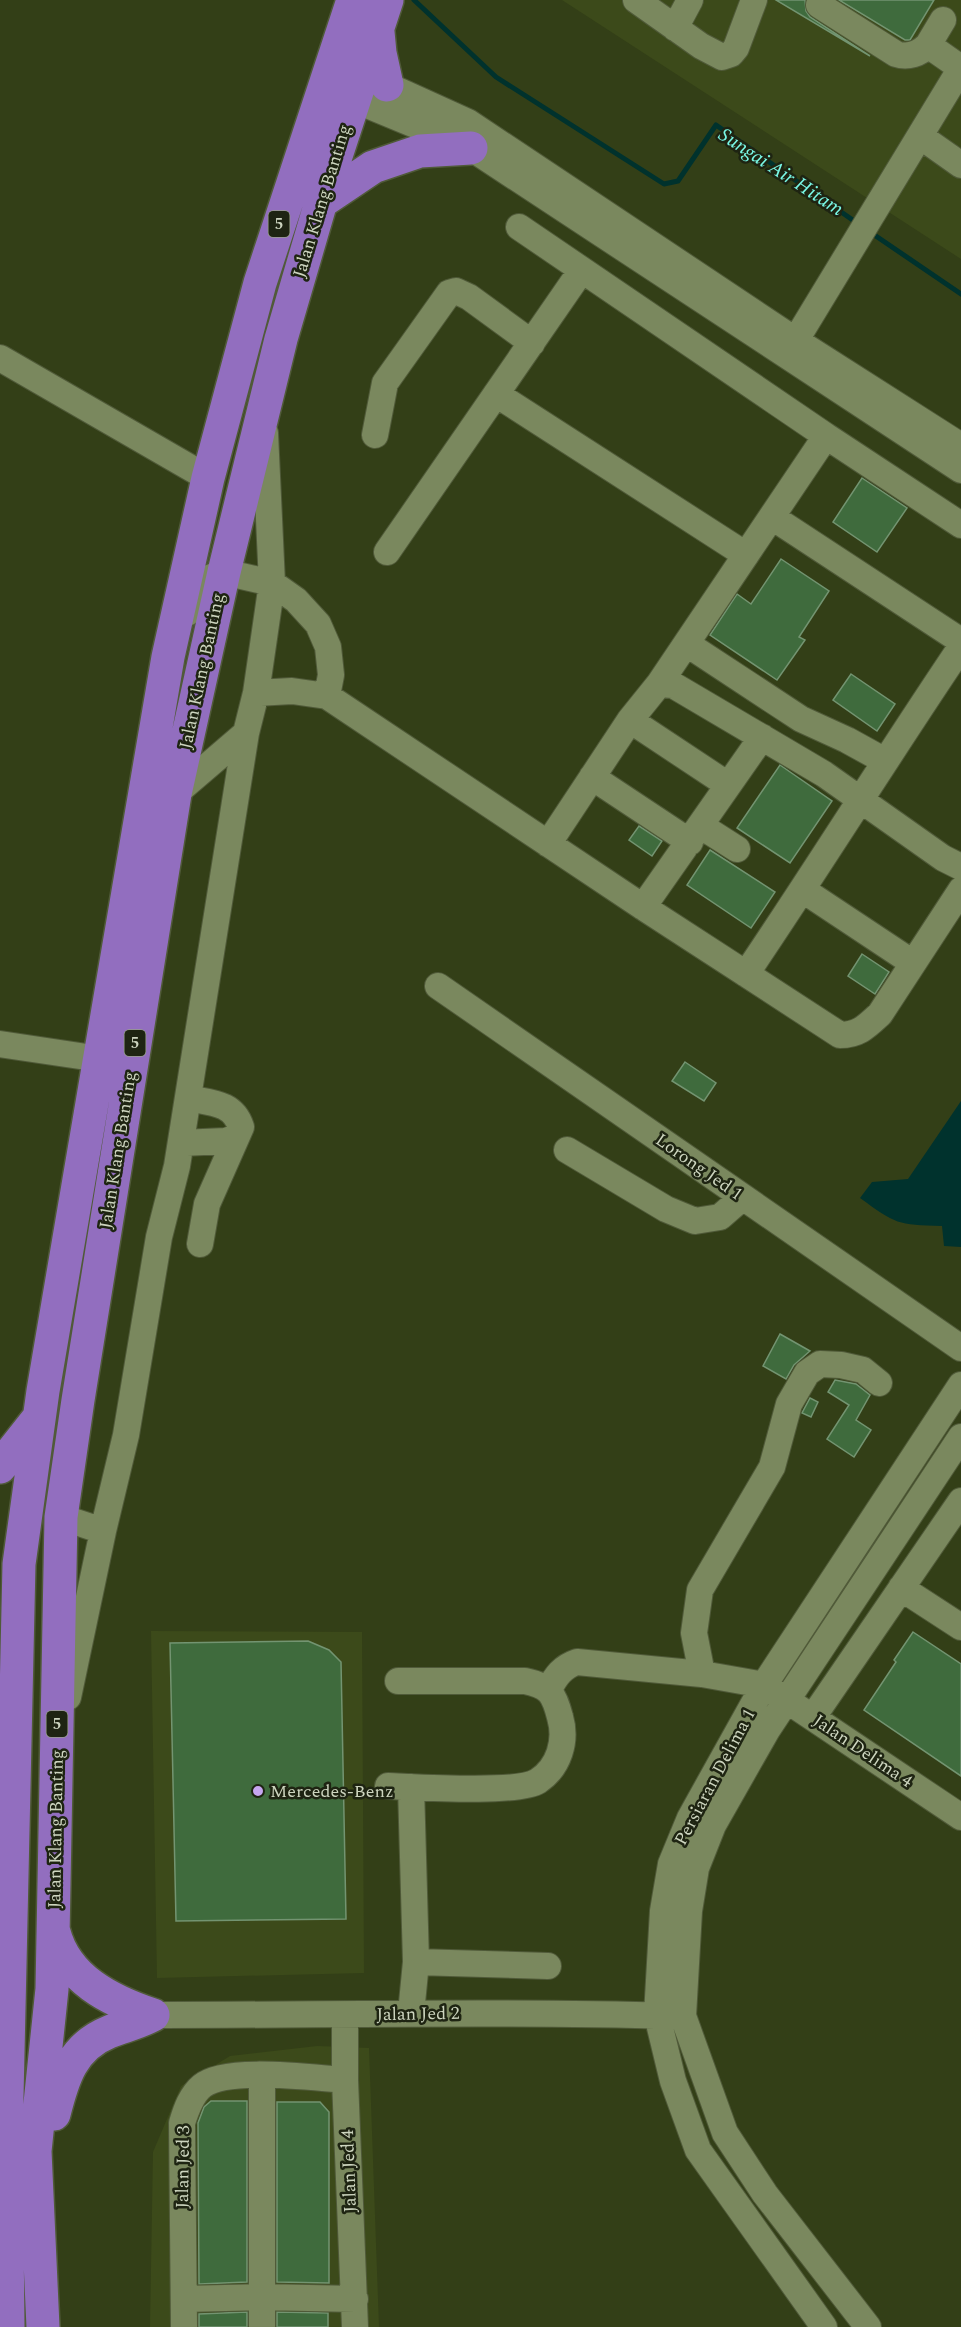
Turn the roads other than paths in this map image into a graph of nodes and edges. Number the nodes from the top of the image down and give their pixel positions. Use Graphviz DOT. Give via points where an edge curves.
graph roads {
  1 [pos="353,0"];
  2 [pos="636,0"];
  3 [pos="690,0"];
  4 [pos="754,0"];
  5 [pos="819,4"];
  6 [pos="382,14"];
  7 [pos="943,20"];
  8 [pos="675,28"];
  9 [pos="928,45"];
  10 [pos="961,68"];
  11 [pos="352,81"];
  12 [pos="920,136"];
  13 [pos="471,148"];
  14 [pos="961,165"];
  15 [pos="321,202"];
  16 [pos="519,227"];
  17 [pos="581,271"];
  18 [pos="532,342"];
  19 [pos="791,347"];
  20 [pos="0,358"];
  21 [pos="496,394"];
  22 [pos="264,409"];
  23 [pos="375,435"];
  24 [pos="826,436"];
  25 [pos="961,446"];
  26 [pos="961,470"];
  27 [pos="208,478"];
  28 [pos="771,517"];
  29 [pos="961,525"];
  30 [pos="387,552"];
  31 [pos="746,555"];
  32 [pos="224,572"];
  33 [pos="272,583"];
  34 [pos="961,641"];
  35 [pos="687,644"];
  36 [pos="961,647"];
  37 [pos="168,657"];
  38 [pos="659,684"];
  39 [pos="256,693"];
  40 [pos="327,696"];
  41 [pos="630,720"];
  42 [pos="246,733"];
  43 [pos="762,737"];
  44 [pos="885,761"];
  45 [pos="592,777"];
  46 [pos="728,785"];
  47 [pos="176,794"];
  48 [pos="860,800"];
  49 [pos="695,834"];
  50 [pos="548,844"];
  51 [pos="737,849"];
  52 [pos="961,867"];
  53 [pos="803,890"];
  54 [pos="961,890"];
  55 [pos="643,907"];
  56 [pos="913,963"];
  57 [pos="746,974"];
  58 [pos="438,986"];
  59 [pos="0,1044"];
  60 [pos="100,1059"];
  61 [pos="188,1098"];
  62 [pos="234,1138"];
  63 [pos="181,1143"];
  64 [pos="567,1150"];
  65 [pos="743,1197"];
  66 [pos="74,1205"];
  67 [pos="200,1244"];
  68 [pos="961,1348"];
  69 [pos="879,1383"];
  70 [pos="961,1385"];
  71 [pos="39,1418"];
  72 [pos="961,1437"];
  73 [pos="0,1467"];
  74 [pos="961,1501"];
  75 [pos="61,1517"];
  76 [pos="0,1522"];
  77 [pos="103,1531"];
  78 [pos="19,1564"];
  79 [pos="902,1588"];
  80 [pos="961,1627"];
  81 [pos="702,1674"];
  82 [pos="398,1681"];
  83 [pos="764,1685"];
  84 [pos="549,1689"];
  85 [pos="787,1700"];
  86 [pos="813,1717"];
  87 [pos="57,1748"];
  88 [pos="961,1817"];
  89 [pos="54,1931"];
  90 [pos="416,1962"];
  91 [pos="548,1966"];
  92 [pos="411,2013"];
  93 [pos="153,2015"];
  94 [pos="345,2015"];
  95 [pos="657,2015"];
  96 [pos="683,2016"];
  97 [pos="262,2075"];
  98 [pos="345,2080"];
  99 [pos="34,2151"];
  100 [pos="262,2297"];
  101 [pos="184,2299"];
  102 [pos="355,2299"];
  103 [pos="8,2327"];
  104 [pos="43,2327"];
  105 [pos="184,2327"];
  106 [pos="262,2327"];
  107 [pos="355,2327"];
  108 [pos="824,2327"];
  109 [pos="868,2327"];
  1 -- 11 [label="highway, Jalan Klang Banting / 5"];
  2 -- 8 [label="street"];
  3 -- 8 [label="street"];
  4 -- 8 [label="street" via="736,48 723,57"];
  5 -- 9 [label="street" via="896,54 904,57 920,53"];
  6 -- 11 [label="highway" via="380,53"];
  7 -- 9 [label="street"];
  9 -- 10 [label="street"];
  10 -- 12 [label="street"];
  11 -- 13 [label="street"];
  11 -- 15 [label="highway, Jalan Klang Banting / 5"];
  11 -- 19 [label="street" via="468,122"];
  11 -- 27 [label="highway, Jalan Klang Banting / 5" via="260,283"];
  12 -- 14 [label="street"];
  12 -- 19 [label="street"];
  13 -- 15 [label="highway" via="420,151 382,164"];
  13 -- 19 [label="street"];
  15 -- 22 [label="highway, Jalan Klang Banting / 5"];
  16 -- 17 [label="street"];
  17 -- 18 [label="street"];
  17 -- 24 [label="street"];
  18 -- 21 [label="street"];
  18 -- 23 [label="street" via="469,297 456,291 449,293 385,383"];
  19 -- 25 [label="street"];
  19 -- 26 [label="street"];
  20 -- 27 [label="street"];
  21 -- 30 [label="street"];
  21 -- 31 [label="street"];
  22 -- 32 [label="highway, Jalan Klang Banting / 5"];
  22 -- 33 [label="street"];
  24 -- 28 [label="street"];
  24 -- 29 [label="street"];
  27 -- 37 [label="highway, Jalan Klang Banting / 5"];
  28 -- 31 [label="street"];
  28 -- 34 [label="street"];
  31 -- 35 [label="street"];
  32 -- 33 [label="street"];
  32 -- 37 [label="street" via="201,581"];
  32 -- 47 [label="highway, Jalan Klang Banting / 5"];
  33 -- 39 [label="street"];
  33 -- 40 [label="street" via="296,600 318,624 328,647 331,675"];
  35 -- 38 [label="street"];
  35 -- 44 [label="street" via="801,719"];
  36 -- 44 [label="street"];
  37 -- 60 [label="highway, Jalan Klang Banting / 5"];
  38 -- 41 [label="street"];
  38 -- 43 [label="street" via="673,685"];
  39 -- 40 [label="street" via="292,691"];
  39 -- 42 [label="street"];
  40 -- 50 [label="street"];
  41 -- 45 [label="street"];
  41 -- 46 [label="street"];
  42 -- 47 [label="street"];
  42 -- 61 [label="street"];
  43 -- 46 [label="street"];
  43 -- 48 [label="street"];
  44 -- 48 [label="street"];
  45 -- 49 [label="street"];
  45 -- 50 [label="street"];
  46 -- 49 [label="street"];
  47 -- 75 [label="highway, Jalan Klang Banting / 5"];
  48 -- 52 [label="street"];
  48 -- 53 [label="street"];
  49 -- 51 [label="street"];
  49 -- 55 [label="street"];
  50 -- 55 [label="street"];
  53 -- 56 [label="street"];
  53 -- 57 [label="street"];
  54 -- 56 [label="street"];
  55 -- 57 [label="street"];
  56 -- 57 [label="street" via="880,1014 851,1035 840,1035"];
  58 -- 65 [label="street, Lorong Jed 1"];
  59 -- 60 [label="street"];
  60 -- 66 [label="highway, Jalan Klang Banting / 5"];
  61 -- 62 [label="street" via="230,1108 240,1127"];
  61 -- 63 [label="street"];
  62 -- 63 [label="street"];
  62 -- 67 [label="street" via="207,1204"];
  63 -- 77 [label="street" via="159,1237 126,1435"];
  64 -- 65 [label="street" via="666,1209 695,1221 720,1217"];
  65 -- 68 [label="street, Lorong Jed 1"];
  66 -- 71 [label="highway, Jalan Klang Banting / 5"];
  66 -- 75 [label="highway" via="63,1375 45,1486 47,1502"];
  69 -- 81 [label="street" via="863,1370 841,1365 820,1364 807,1372 789,1404 772,1467 700,1590 694,1633"];
  70 -- 83 [label="street, Persiaran Delima 1"];
  71 -- 73 [label="highway"];
  71 -- 78 [label="highway, Jalan Klang Banting / 5"];
  72 -- 85 [label="street, Persiaran Delima 1"];
  74 -- 79 [label="street"];
  75 -- 77 [label="street"];
  75 -- 87 [label="highway, Jalan Klang Banting / 5"];
  76 -- 78 [label="highway"];
  77 -- 87 [label="street"];
  78 -- 103 [label="highway, Jalan Klang Banting / 5" via="6,2141"];
  79 -- 80 [label="street"];
  79 -- 86 [label="street"];
  81 -- 83 [label="street"];
  81 -- 84 [label="street" via="577,1662 557,1675"];
  82 -- 84 [label="street" via="525,1681"];
  83 -- 85 [label="street, Jalan Delima 4"];
  83 -- 95 [label="street, Persiaran Delima 1" via="690,1818 671,1864 663,1911"];
  84 -- 90 [label="street" via="562,1722 562,1750 537,1781 515,1788 399,1787"];
  85 -- 86 [label="street, Jalan Delima 4"];
  85 -- 96 [label="street, Persiaran Delima 1" via="713,1825 696,1868 689,1911"];
  86 -- 88 [label="street, Jalan Delima 4"];
  87 -- 89 [label="highway, Jalan Klang Banting / 5"];
  89 -- 93 [label="highway" via="63,1956 76,1973 122,2004"];
  89 -- 99 [label="highway, Jalan Klang Banting / 5" via="52,1989"];
  90 -- 91 [label="street"];
  90 -- 92 [label="street"];
  92 -- 94 [label="street, Jalan Jed 2"];
  92 -- 95 [label="street, Jalan Jed 2"];
  93 -- 94 [label="street, Jalan Jed 2"];
  93 -- 99 [label="highway" via="92,2040 76,2055 62,2081 55,2113"];
  94 -- 98 [label="street, Jalan Jed 4"];
  95 -- 96 [label="street, Jalan Jed 2"];
  95 -- 108 [label="street, Persiaran Delima 1" via="672,2081 698,2150"];
  96 -- 109 [label="street, Persiaran Delima 1" via="724,2133 765,2194"];
  97 -- 98 [label="street, Jalan Jed 3"];
  97 -- 100 [label="street"];
  97 -- 101 [label="street, Jalan Jed 3" via="221,2078 202,2085 189,2102 182,2123"];
  98 -- 102 [label="street, Jalan Jed 4"];
  99 -- 104 [label="highway, Jalan Klang Banting / 5"];
  100 -- 101 [label="street"];
  100 -- 102 [label="street"];
  100 -- 106 [label="street"];
  101 -- 105 [label="street, Jalan Jed 3"];
  102 -- 107 [label="street, Jalan Jed 4"];
}
